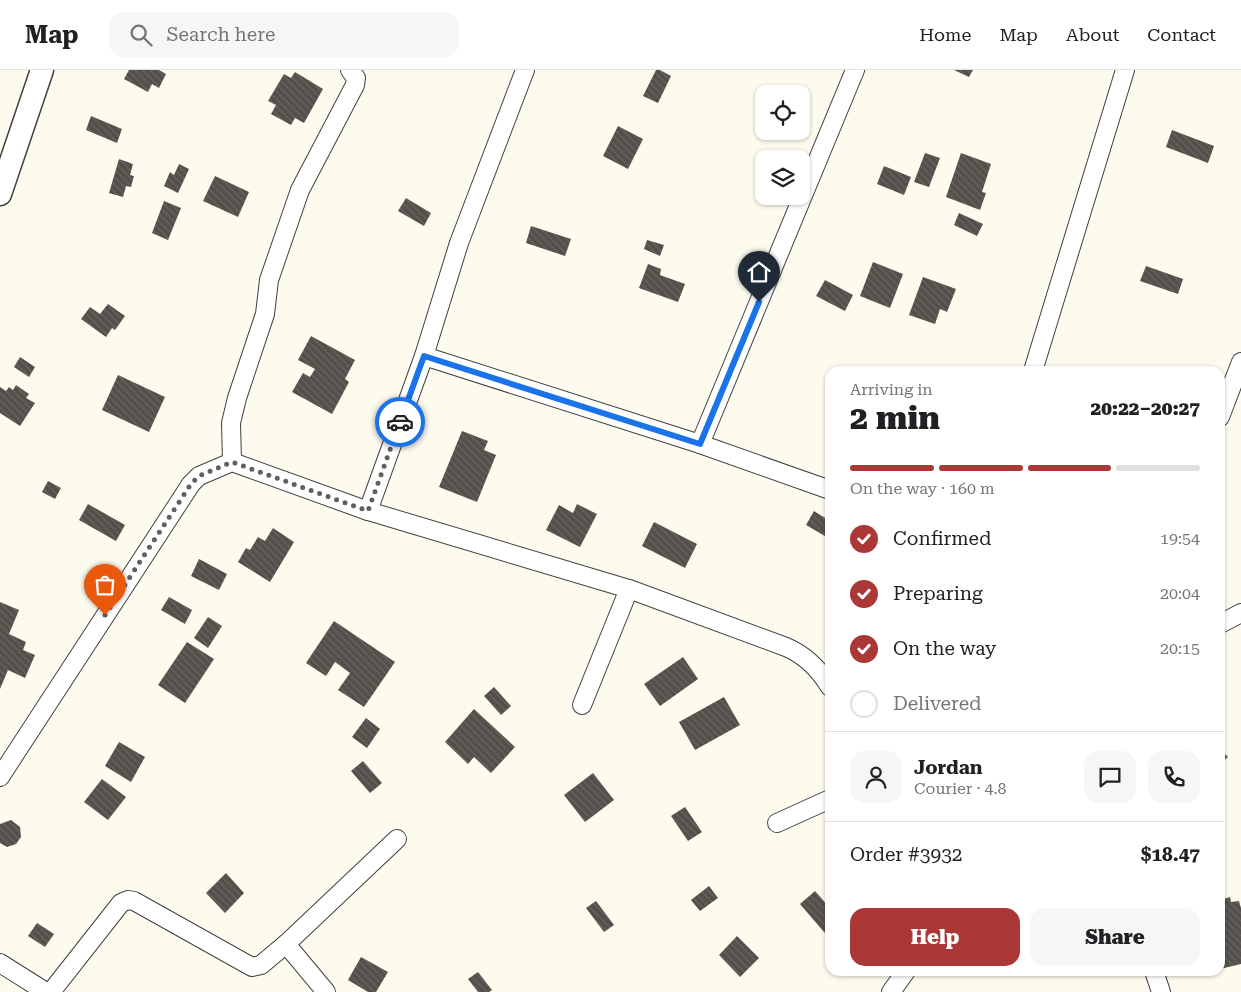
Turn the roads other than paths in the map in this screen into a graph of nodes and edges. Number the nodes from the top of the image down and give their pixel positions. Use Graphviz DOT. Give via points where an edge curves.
graph roads {
  1 [pos="42,70"];
  2 [pos="350,70"];
  3 [pos="525,70"];
  4 [pos="855,70"];
  5 [pos="1125,70"];
  6 [pos="0,194"];
  7 [pos="424,356"];
  8 [pos="1241,362"];
  9 [pos="1035,366"];
  10 [pos="1225,404"];
  11 [pos="700,444"];
  12 [pos="232,462"];
  13 [pos="825,488"];
  14 [pos="368,511"];
  15 [pos="630,589"];
  16 [pos="1241,613"];
  17 [pos="1225,621"];
  18 [pos="825,678"];
  19 [pos="582,705"];
  20 [pos="0,777"];
  21 [pos="825,801"];
  22 [pos="777,824"];
  23 [pos="398,839"];
  24 [pos="286,944"];
  25 [pos="0,964"];
  26 [pos="902,976"];
  27 [pos="1156,976"];
  28 [pos="46,992"];
  29 [pos="51,992"];
  30 [pos="326,992"];
  31 [pos="891,992"];
  32 [pos="1161,992"];
  1 -- 6 [label="street"];
  2 -- 12 [label="street" via="356,78 355,85 300,190 269,280 265,314 231,423"];
  3 -- 7 [label="street" via="459,243"];
  4 -- 11 [label="street"];
  5 -- 9 [label="street"];
  7 -- 11 [label="street"];
  7 -- 14 [label="street"];
  8 -- 10 [label="street"];
  11 -- 13 [label="street"];
  12 -- 14 [label="street"];
  12 -- 20 [label="street" via="199,476 191,484"];
  14 -- 15 [label="street"];
  15 -- 18 [label="street" via="798,652"];
  15 -- 19 [label="street"];
  16 -- 17 [label="street"];
  21 -- 22 [label="street"];
  23 -- 24 [label="street"];
  24 -- 29 [label="street" via="261,965 252,967 128,900 122,903"];
  24 -- 30 [label="street"];
  25 -- 28 [label="street"];
  26 -- 31 [label="street"];
  27 -- 32 [label="street"];
}
